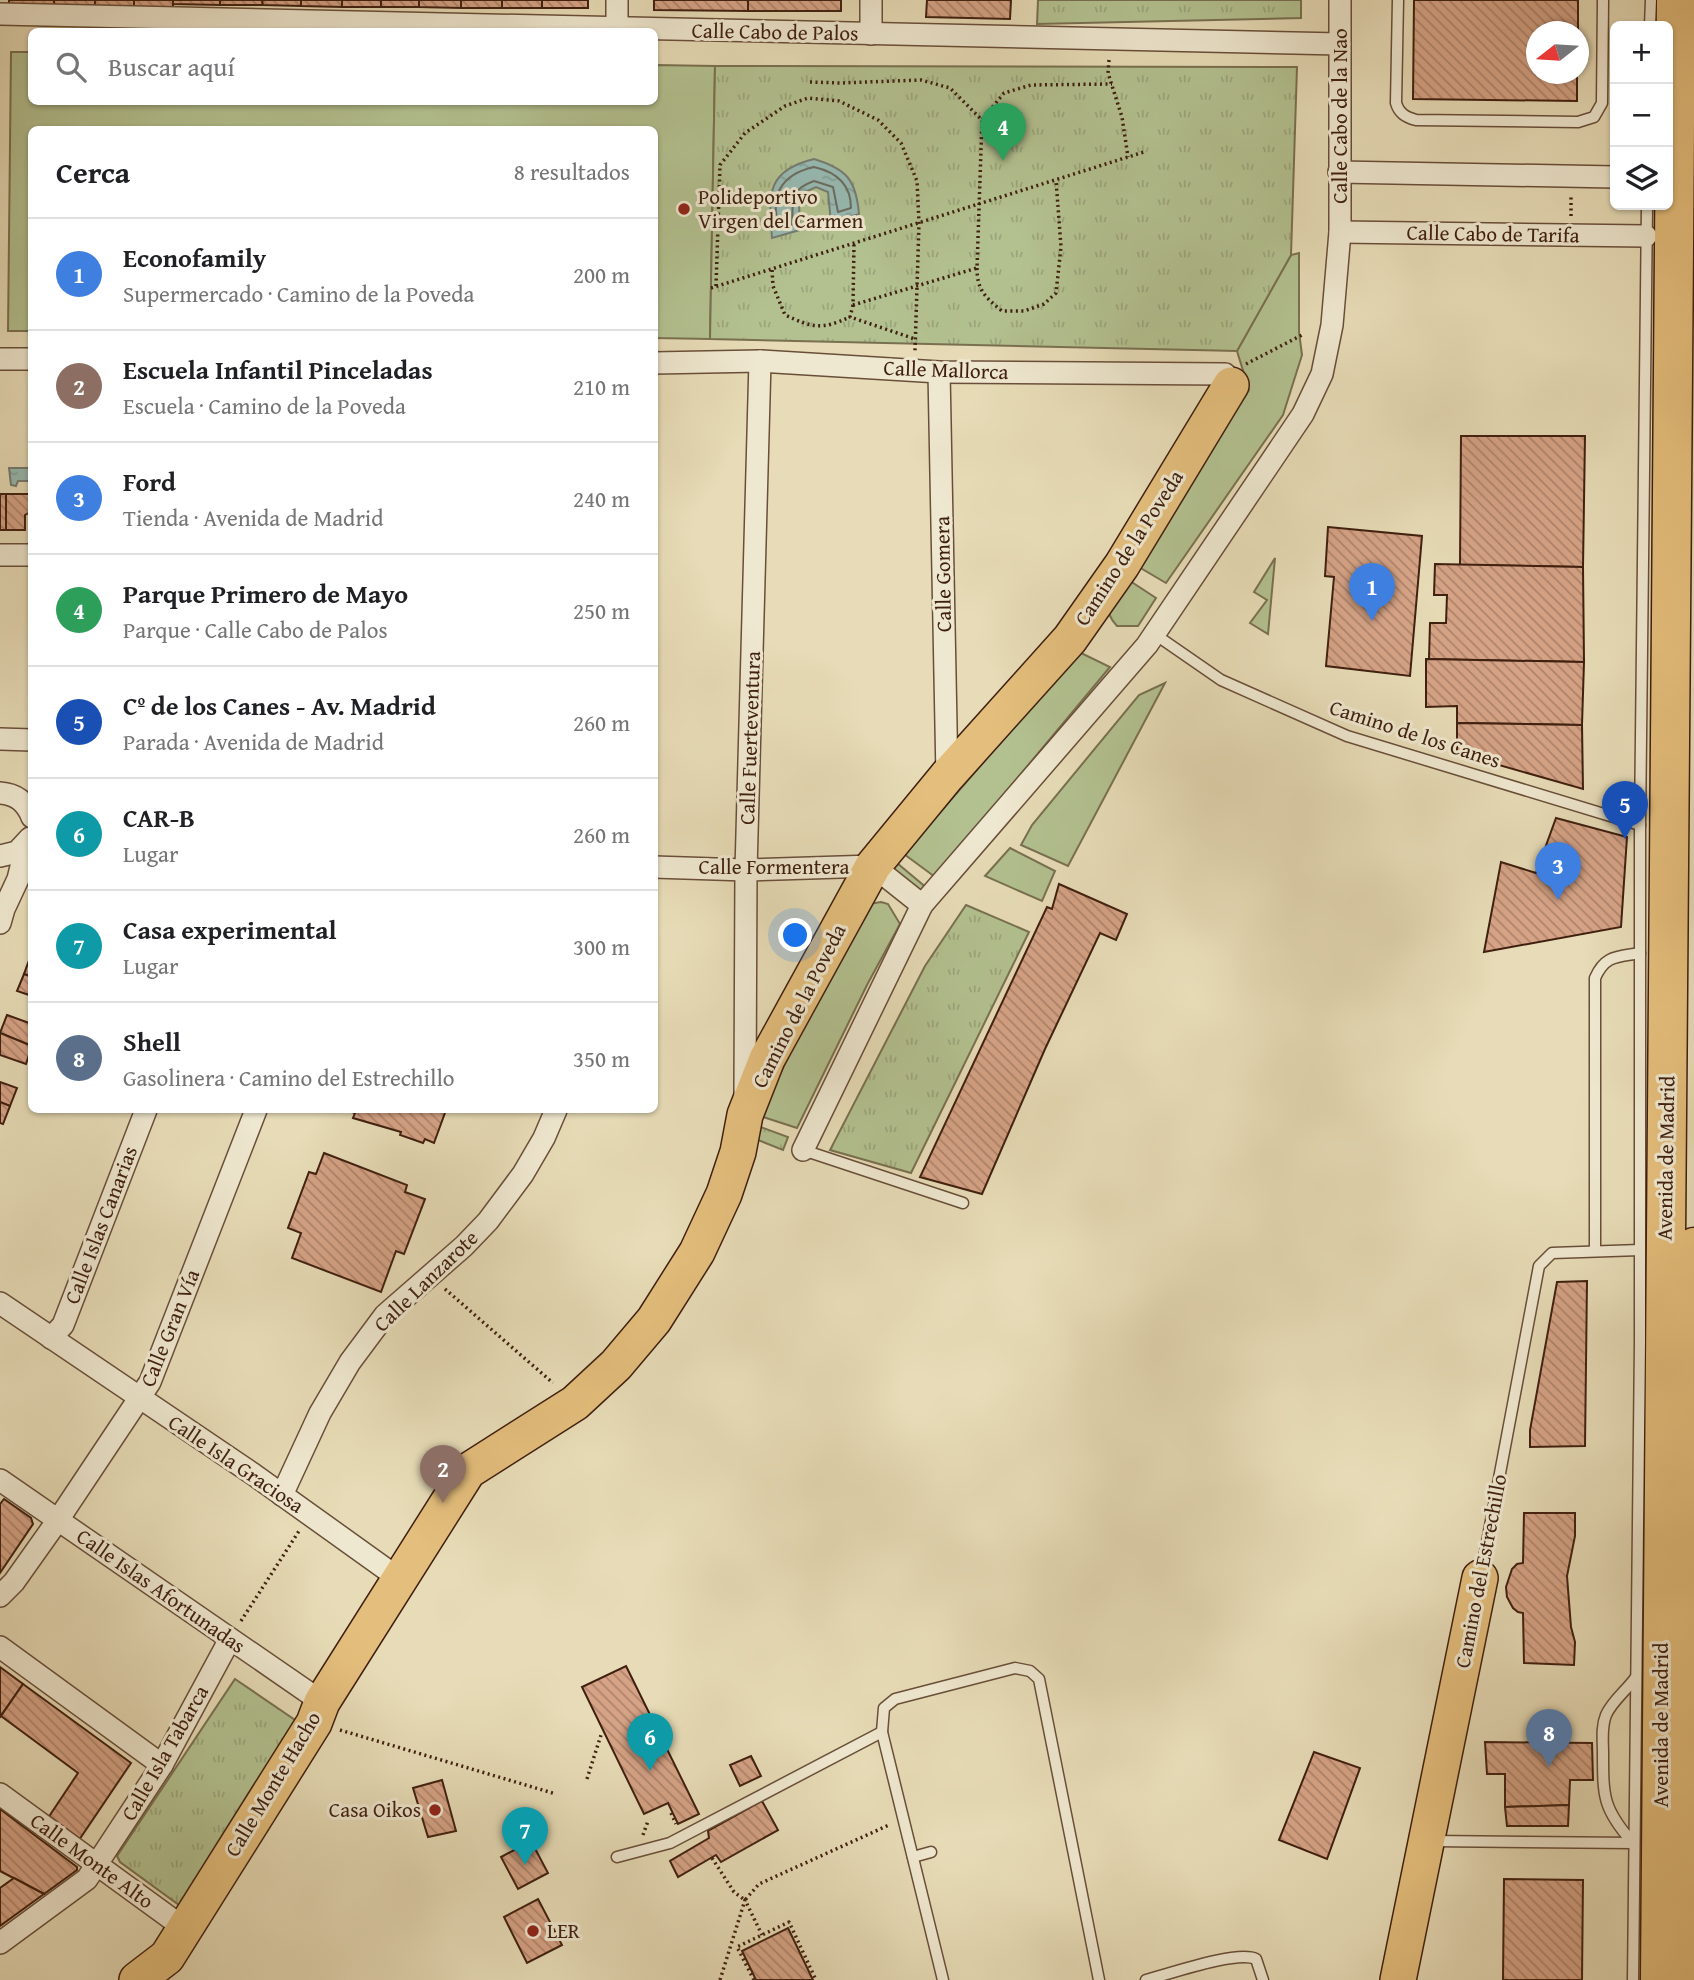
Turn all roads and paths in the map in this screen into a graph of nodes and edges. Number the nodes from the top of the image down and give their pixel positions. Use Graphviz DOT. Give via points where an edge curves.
graph roads {
  1 [pos="617,0"];
  2 [pos="871,0"];
  3 [pos="1340,0"];
  4 [pos="1398,0"];
  5 [pos="1603,0"];
  6 [pos="1651,0"];
  7 [pos="1676,0"];
  8 [pos="0,14"];
  9 [pos="1650,21"];
  10 [pos="617,28"];
  11 [pos="658,29"];
  12 [pos="871,34"];
  13 [pos="1109,39"];
  14 [pos="1340,44"];
  15 [pos="810,82"];
  16 [pos="1112,84"];
  17 [pos="982,120"];
  18 [pos="1144,152"];
  19 [pos="1128,157"];
  20 [pos="1339,172"];
  21 [pos="1572,177"];
  22 [pos="1610,177"];
  23 [pos="1056,180"];
  24 [pos="979,204"];
  25 [pos="1647,210"];
  26 [pos="919,223"];
  27 [pos="1340,232"];
  28 [pos="1570,235"];
  29 [pos="1646,236"];
  30 [pos="854,243"];
  31 [pos="772,268"];
  32 [pos="977,268"];
  33 [pos="917,285"];
  34 [pos="853,305"];
  35 [pos="850,317"];
  36 [pos="1304,334"];
  37 [pos="915,339"];
  38 [pos="0,359"];
  39 [pos="28,359"];
  40 [pos="760,361"];
  41 [pos="658,363"];
  42 [pos="915,371"];
  43 [pos="939,372"];
  44 [pos="1228,379"];
  45 [pos="0,555"];
  46 [pos="28,555"];
  47 [pos="1153,633"];
  48 [pos="0,739"];
  49 [pos="28,740"];
  50 [pos="947,776"];
  51 [pos="0,792"];
  52 [pos="28,810"];
  53 [pos="1640,825"];
  54 [pos="28,846"];
  55 [pos="28,848"];
  56 [pos="0,856"];
  57 [pos="873,866"];
  58 [pos="658,867"];
  59 [pos="746,870"];
  60 [pos="0,876"];
  61 [pos="922,905"];
  62 [pos="2,916"];
  63 [pos="1640,953"];
  64 [pos="145,1113"];
  65 [pos="255,1113"];
  66 [pos="555,1113"];
  67 [pos="745,1115"];
  68 [pos="803,1150"];
  69 [pos="962,1203"];
  70 [pos="1694,1247"];
  71 [pos="1640,1250"];
  72 [pos="1595,1251"];
  73 [pos="429,1275"];
  74 [pos="0,1303"];
  75 [pos="51,1338"];
  76 [pos="140,1398"];
  77 [pos="575,1403"];
  78 [pos="0,1480"];
  79 [pos="282,1495"];
  80 [pos="310,1514"];
  81 [pos="58,1520"];
  82 [pos="1480,1578"];
  83 [pos="401,1580"];
  84 [pos="0,1596"];
  85 [pos="230,1639"];
  86 [pos="0,1647"];
  87 [pos="1637,1676"];
  88 [pos="318,1713"];
  89 [pos="882,1732"];
  90 [pos="601,1735"];
  91 [pos="162,1765"];
  92 [pos="587,1779"];
  93 [pos="0,1794"];
  94 [pos="556,1794"];
  95 [pos="904,1819"];
  96 [pos="1427,1841"];
  97 [pos="1633,1843"];
  98 [pos="931,1853"];
  99 [pos="617,1857"];
  100 [pos="913,1857"];
  101 [pos="712,1858"];
  102 [pos="97,1865"];
  103 [pos="745,1900"];
  104 [pos="184,1928"];
  105 [pos="762,1935"];
  106 [pos="0,1943"];
  107 [pos="137,1980"];
  108 [pos="720,1980"];
  109 [pos="754,1980"];
  110 [pos="817,1980"];
  111 [pos="943,1980"];
  112 [pos="1099,1980"];
  113 [pos="1146,1980"];
  114 [pos="1264,1980"];
  115 [pos="1398,1980"];
  116 [pos="1633,1980"];
  117 [pos="1660,1980"];
  118 [pos="1689,1980"];
  1 -- 10 [label="street"];
  2 -- 12 [label="street"];
  3 -- 14 [label="street, Calle Cabo de la Nao"];
  4 -- 5 [label="lane" via="1396,103 1403,115 1416,120 1578,122 1594,117 1602,103"];
  6 -- 9 [label="lane"];
  7 -- 117 [label="highway, Avenida de Madrid"];
  8 -- 10 [label="street, Calle Cabo de Palos"];
  11 -- 12 [label="street, Calle Cabo de Palos"];
  12 -- 13 [label="street, Calle Cabo de Palos"];
  13 -- 14 [label="street, Calle Cabo de Palos"];
  13 -- 16 [label="path"];
  14 -- 20 [label="street, Calle Cabo de la Nao"];
  15 -- 17 [label="path" via="921,80 950,89"];
  16 -- 17 [label="path" via="1031,85 1004,93"];
  16 -- 19 [label="path"];
  17 -- 24 [label="path"];
  18 -- 19 [label="path"];
  19 -- 23 [label="path"];
  20 -- 21 [label="street"];
  20 -- 27 [label="street, Calle Cabo de la Nao"];
  21 -- 22 [label="street"];
  21 -- 28 [label="path"];
  23 -- 24 [label="path"];
  23 -- 32 [label="path" via="1061,247 1056,293 1044,304 1024,311 1002,311 977,284"];
  24 -- 26 [label="path"];
  24 -- 32 [label="path"];
  25 -- 29 [label="lane"];
  26 -- 30 [label="path"];
  26 -- 31 [label="path" via="917,181 901,143 878,120 839,101 797,102 745,133 720,165 714,287"];
  26 -- 33 [label="path"];
  27 -- 28 [label="street, Calle Cabo de Tarifa"];
  27 -- 47 [label="street" via="1332,325 1322,374 1303,414"];
  28 -- 29 [label="street, Calle Cabo de Tarifa"];
  29 -- 53 [label="lane"];
  30 -- 31 [label="path"];
  30 -- 34 [label="path"];
  31 -- 35 [label="path" via="773,286 785,315 807,325 827,327"];
  32 -- 33 [label="path"];
  33 -- 34 [label="path"];
  33 -- 37 [label="path"];
  34 -- 35 [label="path"];
  35 -- 37 [label="path"];
  36 -- 44 [label="path"];
  37 -- 42 [label="path"];
  38 -- 39 [label="street"];
  40 -- 41 [label="street, Calle Mallorca"];
  40 -- 42 [label="street, Calle Mallorca"];
  40 -- 59 [label="street, Calle Fuerteventura"];
  42 -- 43 [label="street, Calle Mallorca"];
  43 -- 44 [label="street, Calle Mallorca"];
  43 -- 50 [label="street, Calle Gomera"];
  44 -- 50 [label="main road, Camino de la Poveda" via="1122,565 1070,639"];
  45 -- 46 [label="street"];
  47 -- 53 [label="lane, Camino de los Canes" via="1221,680 1347,736"];
  47 -- 61 [label="street"];
  48 -- 49 [label="street"];
  50 -- 57 [label="main road, Camino de la Poveda"];
  51 -- 52 [label="street" via="22,800"];
  53 -- 63 [label="lane"];
  54 -- 56 [label="street"];
  55 -- 62 [label="street"];
  57 -- 59 [label="street, Calle Formentera"];
  57 -- 61 [label="street, Calle Formentera"];
  57 -- 67 [label="main road, Camino de la Poveda" via="767,1059"];
  58 -- 59 [label="street, Calle Formentera"];
  59 -- 67 [label="street, Calle Fuerteventura"];
  60 -- 62 [label="street"];
  61 -- 68 [label="street"];
  63 -- 71 [label="lane"];
  63 -- 72 [label="lane" via="1612,958 1601,965 1595,978"];
  64 -- 75 [label="street, Calle Islas Canarias" via="63,1325"];
  65 -- 76 [label="street, Calle Gran Vía"];
  66 -- 73 [label="street, Calle Lanzarote" via="523,1174 495,1212"];
  67 -- 77 [label="main road, Camino de la Poveda" via="724,1194 697,1252 654,1321"];
  68 -- 69 [label="lane"];
  70 -- 118 [label="highway, Avenida de Madrid"];
  71 -- 72 [label="lane, Camino del Estrechillo"];
  71 -- 87 [label="lane"];
  72 -- 82 [label="lane, Camino del Estrechillo" via="1552,1253 1539,1266"];
  73 -- 77 [label="path"];
  73 -- 79 [label="street, Calle Lanzarote" via="385,1315 350,1362"];
  74 -- 75 [label="street, Calle Isla Graciosa"];
  75 -- 76 [label="street, Calle Isla Graciosa"];
  76 -- 79 [label="street, Calle Isla Graciosa"];
  76 -- 81 [label="street, Calle Gran Vía"];
  77 -- 83 [label="main road, Camino de la Poveda" via="468,1471"];
  78 -- 81 [label="street, Calle Islas Afortunadas"];
  79 -- 80 [label="street, Calle Isla Graciosa"];
  80 -- 83 [label="street, Calle Isla Graciosa"];
  80 -- 85 [label="path"];
  81 -- 84 [label="street, Calle Gran Vía"];
  81 -- 85 [label="street, Calle Islas Afortunadas"];
  82 -- 96 [label="main road, Camino del Estrechillo"];
  83 -- 88 [label="main road, Calle Monte Hacho"];
  85 -- 88 [label="street, Calle Islas Afortunadas"];
  85 -- 91 [label="street, Calle Isla Tabarca"];
  86 -- 91 [label="street"];
  87 -- 97 [label="lane"];
  87 -- 97 [label="lane" via="1611,1706 1603,1728 1604,1799 1616,1824"];
  88 -- 94 [label="path"];
  88 -- 104 [label="main road, Calle Monte Hacho"];
  89 -- 95 [label="lane"];
  89 -- 99 [label="lane" via="670,1843"];
  89 -- 112 [label="lane" via="884,1709 895,1699 1015,1668 1030,1671 1039,1679"];
  90 -- 92 [label="path"];
  91 -- 102 [label="street, Calle Isla Tabarca"];
  93 -- 102 [label="street, Calle Monte Alto"];
  95 -- 100 [label="lane"];
  95 -- 103 [label="path" via="759,1884"];
  96 -- 97 [label="lane"];
  96 -- 115 [label="main road, Camino del Estrechillo"];
  97 -- 116 [label="lane"];
  98 -- 100 [label="lane"];
  100 -- 111 [label="lane"];
  101 -- 103 [label="path" via="734,1892"];
  102 -- 104 [label="street, Calle Monte Alto"];
  102 -- 106 [label="street, Calle Isla Tabarca" via="87,1879"];
  103 -- 105 [label="path"];
  103 -- 108 [label="path"];
  104 -- 107 [label="main road, Calle Monte Hacho" via="167,1957"];
  105 -- 109 [label="path" via="737,1947"];
  105 -- 110 [label="path" via="789,1922"];
  113 -- 114 [label="lane" via="1249,1956 1256,1959"];
}
